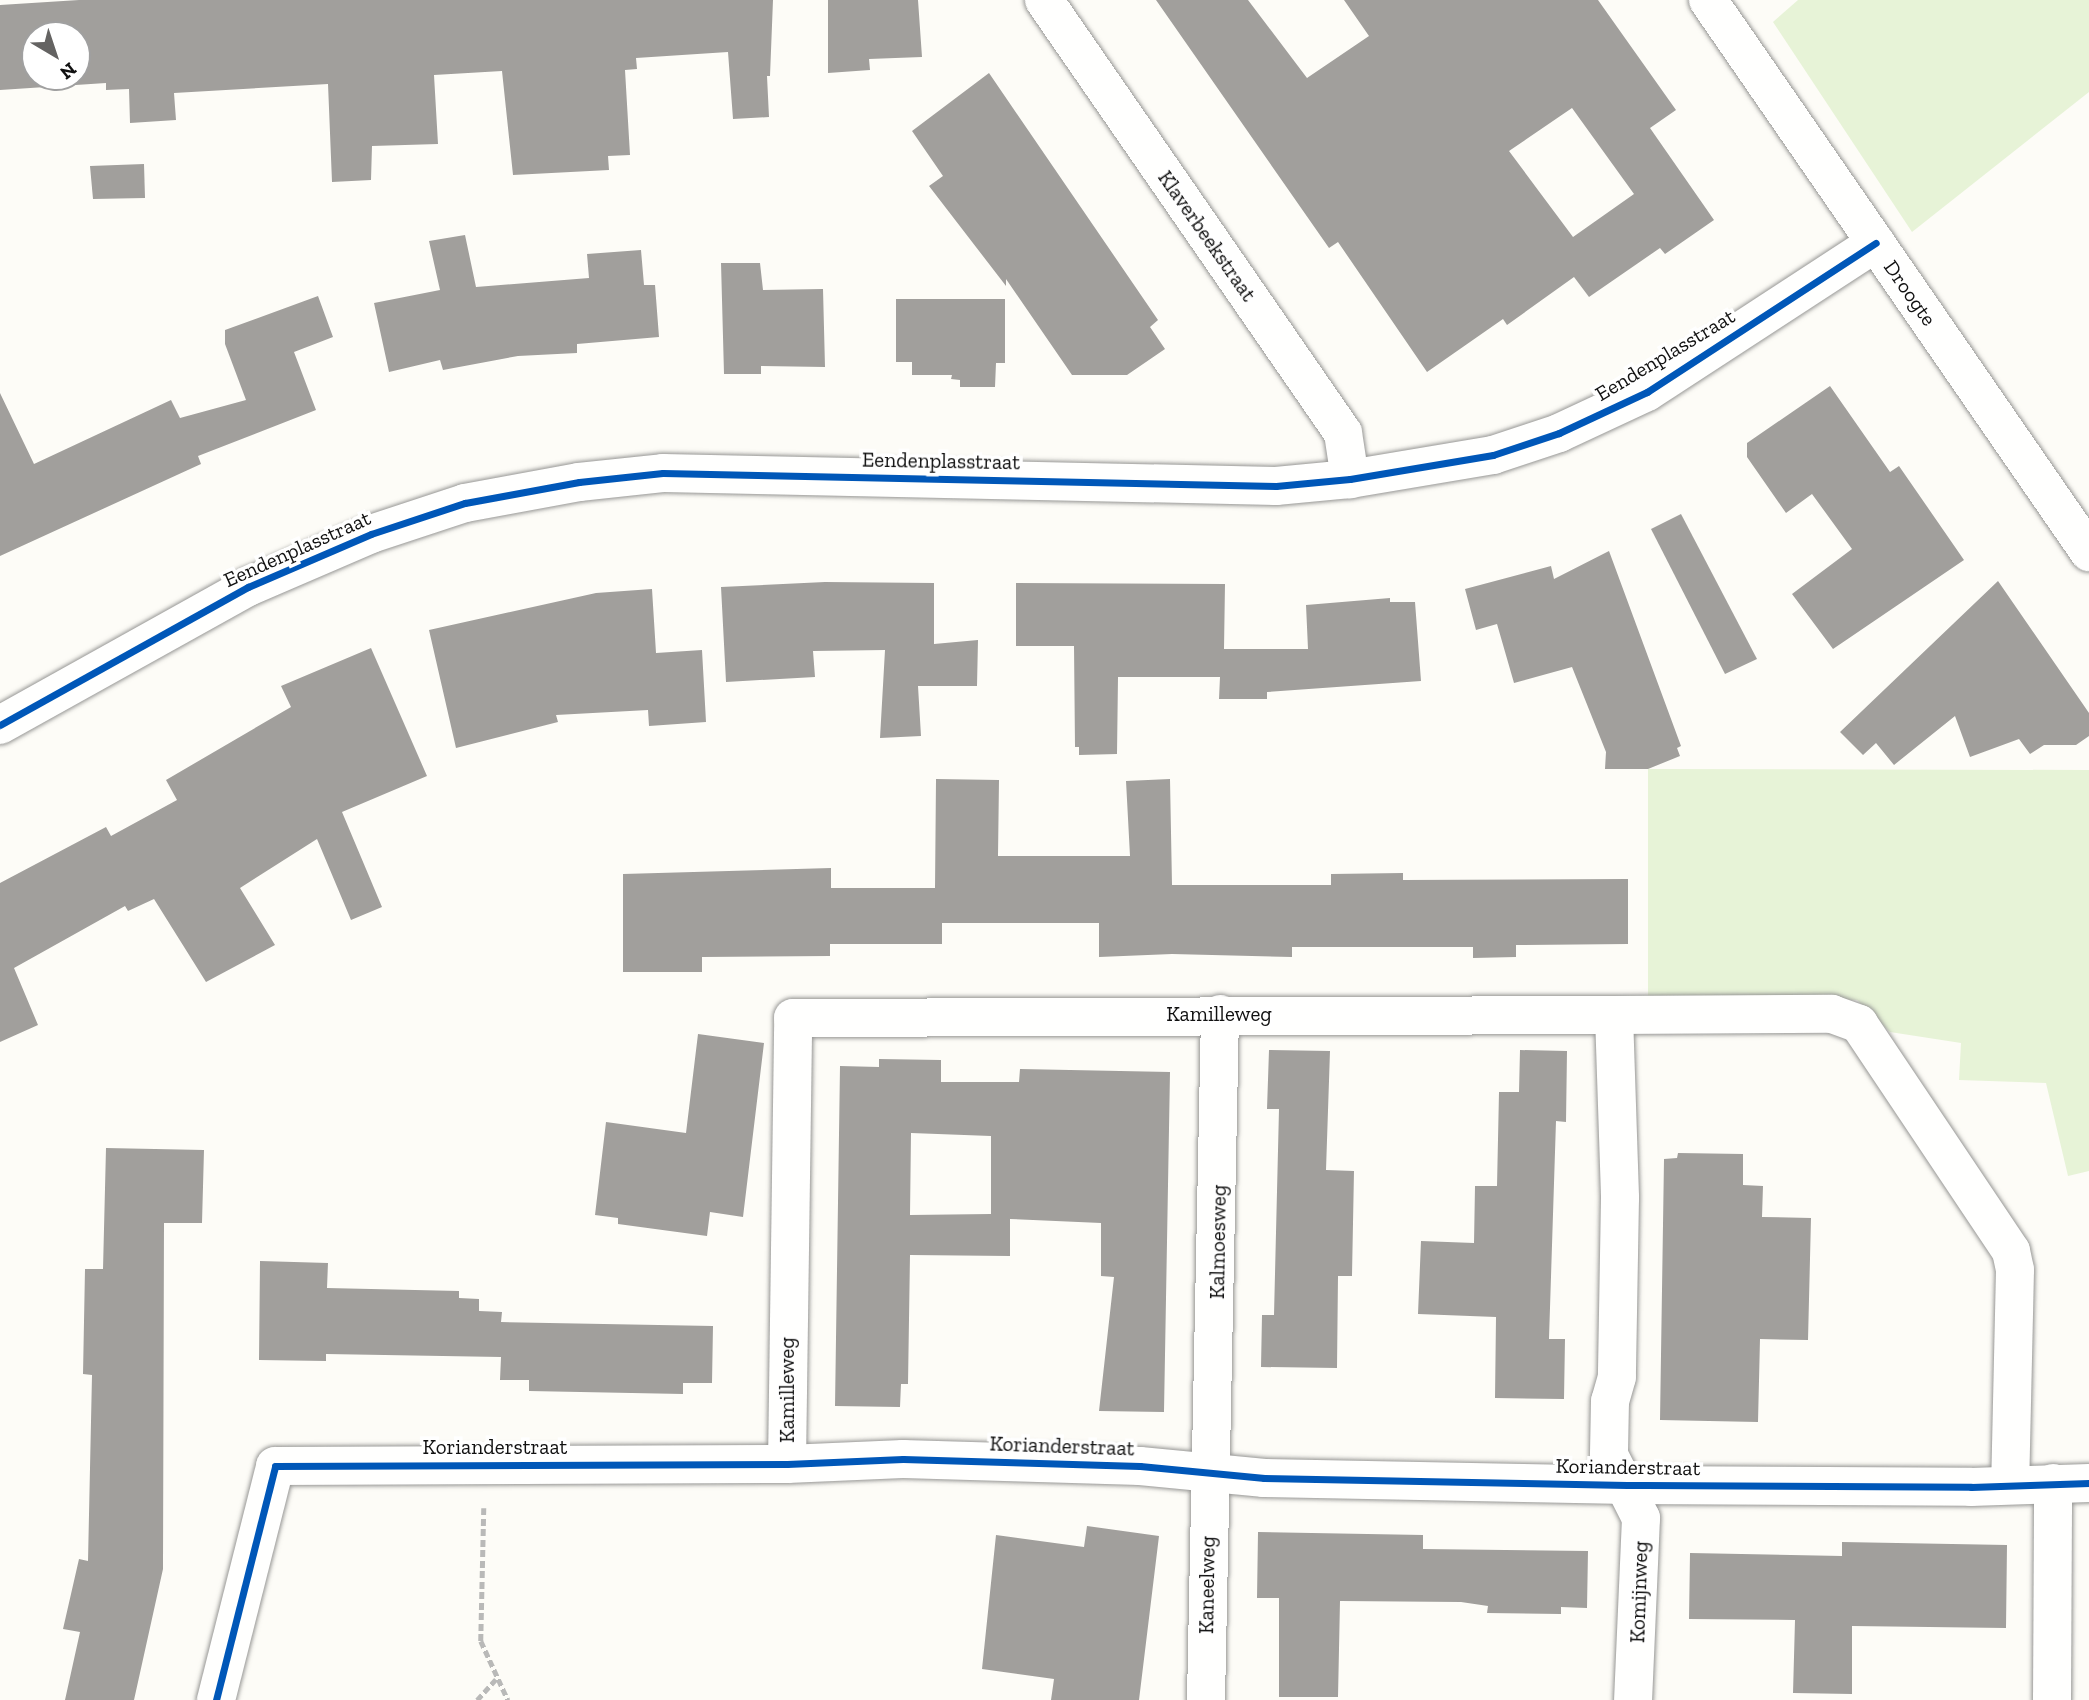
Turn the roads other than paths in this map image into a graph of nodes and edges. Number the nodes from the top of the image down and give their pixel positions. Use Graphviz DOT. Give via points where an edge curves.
graph roads {
  1 [pos="1044,0"];
  2 [pos="1707,0"];
  3 [pos="1876,243"];
  4 [pos="1350,479"];
  5 [pos="2089,552"];
  6 [pos="0,724"];
  7 [pos="1220,1014"];
  8 [pos="1614,1015"];
  9 [pos="787,1464"];
  10 [pos="1209,1469"];
  11 [pos="2071,1483"];
  12 [pos="2010,1484"];
  13 [pos="1627,1485"];
  14 [pos="216,1700"];
  15 [pos="1206,1700"];
  16 [pos="1633,1700"];
  17 [pos="2052,1700"];
  1 -- 4 [label="street, Klaverbeekstraat" via="1343,433"];
  2 -- 3 [label="street, Droogte"];
  3 -- 4 [label="street, Eendenplasstraat" via="1647,392 1605,413 1493,455"];
  3 -- 5 [label="street, Droogte"];
  4 -- 6 [label="street, Eendenplasstraat" via="1276,486 663,473 554,487 466,503 248,587"];
  7 -- 8 [label="street, Kamilleweg"];
  7 -- 9 [label="street, Kamilleweg" via="793,1018"];
  7 -- 10 [label="street, Kalmoesweg" via="1217,1327"];
  8 -- 12 [label="street, Kamilleweg" via="1832,1014 1859,1024 2011,1251 2015,1270"];
  8 -- 13 [label="street" via="1620,1198 1616,1377 1610,1401 1609,1455"];
  9 -- 10 [label="street, Korianderstraat" via="903,1459"];
  9 -- 14 [label="street, Korianderstraat" via="275,1466"];
  10 -- 13 [label="street, Korianderstraat" via="1264,1478"];
  10 -- 15 [label="street, Kaneelweg"];
  11 -- 12 [label="street, Korianderstraat"];
  11 -- 17 [label="street"];
  12 -- 13 [label="street, Korianderstraat"];
  13 -- 16 [label="street, Komijnweg" via="1640,1518"];
}
